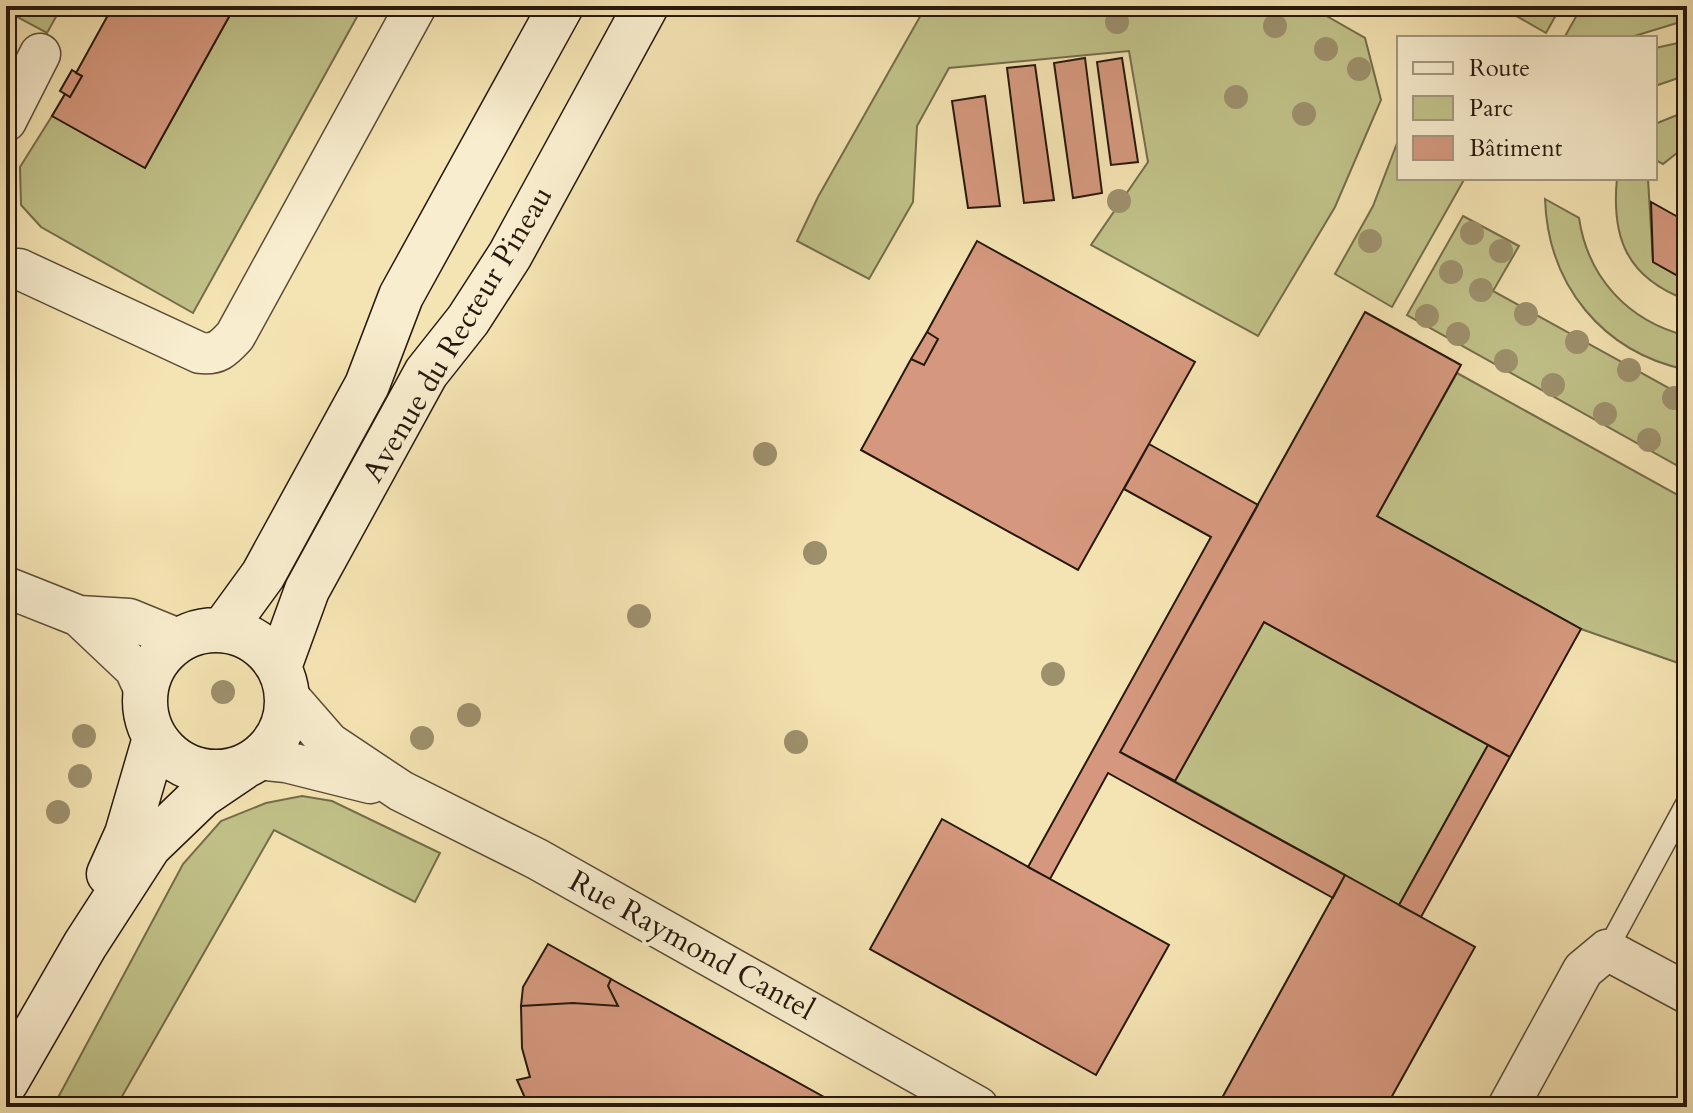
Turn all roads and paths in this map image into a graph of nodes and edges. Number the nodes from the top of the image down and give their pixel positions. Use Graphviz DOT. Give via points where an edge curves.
graph roads {
  1 [pos="416,6"];
  2 [pos="561,6"];
  3 [pos="646,6"];
  4 [pos="40,54"];
  5 [pos="6,121"];
  6 [pos="6,269"];
  7 [pos="6,587"];
  8 [pos="79,616"];
  9 [pos="223,630"];
  10 [pos="178,639"];
  11 [pos="284,682"];
  12 [pos="145,691"];
  13 [pos="155,738"];
  14 [pos="249,764"];
  15 [pos="401,791"];
  16 [pos="1687,802"];
  17 [pos="85,945"];
  18 [pos="1607,950"];
  19 [pos="1687,993"];
  20 [pos="6,1082"];
  21 [pos="978,1107"];
  22 [pos="1508,1107"];
  1 -- 6 [label="street" via="235,336 223,349 200,353 19,269"];
  2 -- 9 [label="main road, Avenue du Recteur Pineau" via="401,296 367,385 263,575"];
  3 -- 11 [label="main road, Avenue du Recteur Pineau" via="510,255 426,373 307,590"];
  4 -- 5 [label="street"];
  7 -- 8 [label="street"];
  8 -- 10 [label="street" via="129,619"];
  8 -- 12 [label="street" via="135,669"];
  9 -- 10 [label="main road" via="205,629"];
  9 -- 11 [label="main road" via="260,643"];
  10 -- 12 [label="main road" via="156,662"];
  11 -- 14 [label="main road, Avenue du Recteur Pineau" via="282,728"];
  11 -- 15 [label="street, Rue Raymond Cantel" via="329,743"];
  12 -- 13 [label="main road"];
  13 -- 14 [label="main road" via="173,758 192,768 214,772"];
  13 -- 17 [label="main road, Avenue du Recteur Pineau" via="127,834"];
  14 -- 15 [label="street, Rue Raymond Cantel" via="286,762"];
  14 -- 17 [label="main road, Avenue du Recteur Pineau" via="163,829"];
  15 -- 21 [label="street, Rue Raymond Cantel" via="524,852"];
  16 -- 18 [label="lane"];
  17 -- 20 [label="main road, Avenue du Recteur Pineau"];
  18 -- 19 [label="street"];
  18 -- 22 [label="street" via="1583,970"];
}
